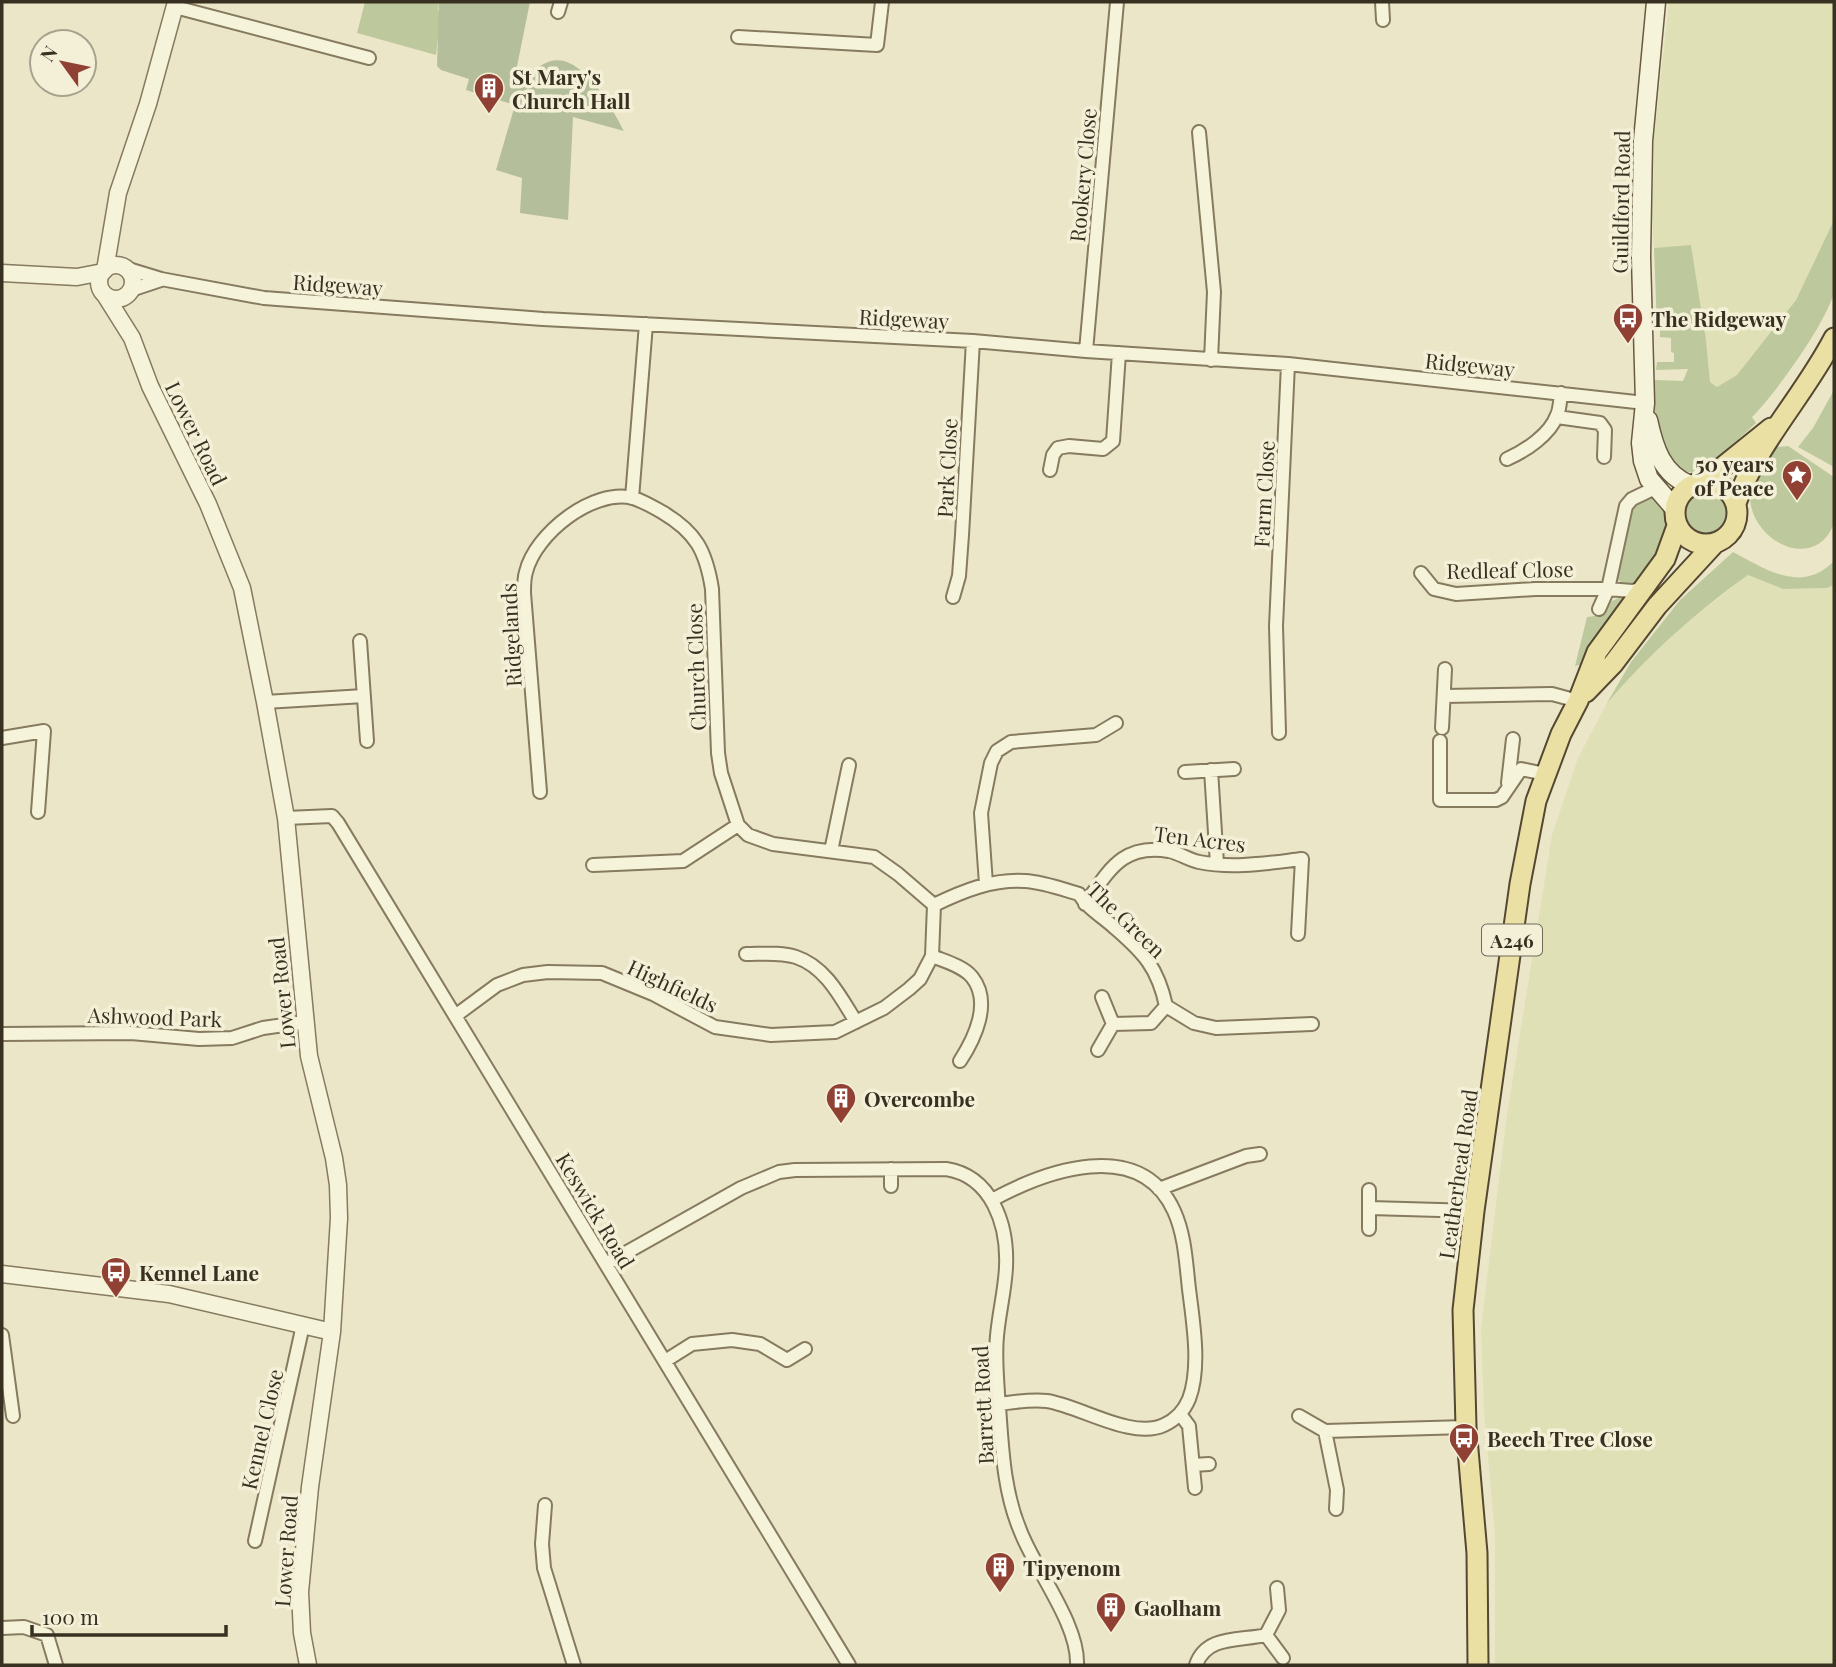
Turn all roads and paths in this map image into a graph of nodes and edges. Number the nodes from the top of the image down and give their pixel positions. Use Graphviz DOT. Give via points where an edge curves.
graph roads {
  1 [pos="882,2"];
  2 [pos="1117,2"];
  3 [pos="1382,2"];
  4 [pos="1656,2"];
  5 [pos="175,5"];
  6 [pos="1383,20"];
  7 [pos="738,37"];
  8 [pos="369,58"];
  9 [pos="1199,132"];
  10 [pos="110,233"];
  11 [pos="124,267"];
  12 [pos="104,271"];
  13 [pos="2,273"];
  14 [pos="78,277"];
  15 [pos="161,279"];
  16 [pos="130,291"];
  17 [pos="103,293"];
  18 [pos="646,324"];
  19 [pos="132,338"];
  20 [pos="1834,338"];
  21 [pos="972,341"];
  22 [pos="1086,351"];
  23 [pos="1119,353"];
  24 [pos="1211,360"];
  25 [pos="1288,364"];
  26 [pos="1561,393"];
  27 [pos="1644,403"];
  28 [pos="1557,417"];
  29 [pos="1777,423"];
  30 [pos="1604,457"];
  31 [pos="1507,459"];
  32 [pos="1050,470"];
  33 [pos="1697,483"];
  34 [pos="1655,488"];
  35 [pos="632,498"];
  36 [pos="1736,503"];
  37 [pos="1676,517"];
  38 [pos="1714,543"];
  39 [pos="1421,573"];
  40 [pos="1644,588"];
  41 [pos="1608,589"];
  42 [pos="953,597"];
  43 [pos="1599,608"];
  44 [pos="360,641"];
  45 [pos="1446,670"];
  46 [pos="364,696"];
  47 [pos="1445,696"];
  48 [pos="1578,701"];
  49 [pos="265,702"];
  50 [pos="1116,723"];
  51 [pos="1279,733"];
  52 [pos="2,738"];
  53 [pos="1513,739"];
  54 [pos="367,741"];
  55 [pos="849,765"];
  56 [pos="1234,769"];
  57 [pos="1211,770"];
  58 [pos="1185,772"];
  59 [pos="1545,774"];
  60 [pos="1508,787"];
  61 [pos="540,792"];
  62 [pos="38,812"];
  63 [pos="286,818"];
  64 [pos="738,825"];
  65 [pos="831,851"];
  66 [pos="1217,864"];
  67 [pos="593,865"];
  68 [pos="986,884"];
  69 [pos="1085,904"];
  70 [pos="934,905"];
  71 [pos="1298,934"];
  72 [pos="746,954"];
  73 [pos="932,956"];
  74 [pos="1102,997"];
  75 [pos="1166,1006"];
  76 [pos="455,1016"];
  77 [pos="305,1022"];
  78 [pos="856,1022"];
  79 [pos="1114,1024"];
  80 [pos="1312,1024"];
  81 [pos="2,1034"];
  82 [pos="1098,1050"];
  83 [pos="960,1061"];
  84 [pos="1259,1154"];
  85 [pos="891,1169"];
  86 [pos="891,1186"];
  87 [pos="1159,1189"];
  88 [pos="1369,1189"];
  89 [pos="992,1200"];
  90 [pos="1370,1208"];
  91 [pos="1474,1211"];
  92 [pos="1369,1229"];
  93 [pos="606,1264"];
  94 [pos="2,1274"];
  95 [pos="303,1325"];
  96 [pos="332,1332"];
  97 [pos="2,1335"];
  98 [pos="805,1349"];
  99 [pos="664,1361"];
  100 [pos="999,1404"];
  101 [pos="1180,1414"];
  102 [pos="13,1416"];
  103 [pos="1299,1416"];
  104 [pos="1466,1427"];
  105 [pos="1325,1431"];
  106 [pos="1209,1464"];
  107 [pos="1193,1465"];
  108 [pos="1195,1488"];
  109 [pos="545,1505"];
  110 [pos="1336,1509"];
  111 [pos="255,1541"];
  112 [pos="1282,1593"];
  113 [pos="2,1628"];
  114 [pos="1266,1635"];
  115 [pos="1283,1658"];
  116 [pos="56,1665"];
  117 [pos="308,1665"];
  118 [pos="574,1665"];
  119 [pos="849,1665"];
  120 [pos="1077,1665"];
  121 [pos="1196,1665"];
  122 [pos="1478,1665"];
  1 -- 7 [label="street" via="877,45"];
  2 -- 22 [label="street, Rookery Close"];
  3 -- 6 [label="street"];
  4 -- 27 [label="main road, Guildford Road" via="1642,163"];
  5 -- 8 [label="street"];
  5 -- 10 [label="street" via="125,167"];
  9 -- 24 [label="street" via="1214,292"];
  10 -- 11 [label="street, Lower Road"];
  10 -- 12 [label="street"];
  11 -- 12 [label="street"];
  11 -- 15 [label="street, Ridgeway"];
  11 -- 16 [label="street, Lower Road" via="133,280"];
  12 -- 14 [label="street"];
  12 -- 17 [label="street" via="100,281"];
  13 -- 14 [label="street"];
  14 -- 17 [label="street"];
  15 -- 16 [label="street"];
  15 -- 18 [label="street, Ridgeway" via="264,298"];
  16 -- 17 [label="street" via="121,298"];
  16 -- 19 [label="street, Lower Road"];
  17 -- 19 [label="street, Lower Road"];
  18 -- 21 [label="street, Ridgeway"];
  18 -- 35 [label="street"];
  19 -- 49 [label="street, Lower Road" via="242,588"];
  20 -- 29 [label="main road"];
  21 -- 22 [label="street, Ridgeway"];
  21 -- 42 [label="street, Park Close" via="959,576"];
  22 -- 23 [label="street, Ridgeway"];
  23 -- 24 [label="street, Ridgeway"];
  23 -- 32 [label="street" via="1113,441 1103,449 1058,448"];
  24 -- 25 [label="street, Ridgeway"];
  25 -- 26 [label="street, Ridgeway"];
  25 -- 51 [label="street, Farm Close" via="1276,626"];
  26 -- 27 [label="street, Ridgeway"];
  26 -- 28 [label="street"];
  27 -- 33 [label="main road, Guildford Road" via="1658,455 1673,475"];
  27 -- 34 [label="main road, Guildford Road" via="1642,450"];
  28 -- 30 [label="street" via="1600,423 1605,429"];
  28 -- 31 [label="street" via="1536,442"];
  29 -- 33 [label="main road"];
  29 -- 36 [label="main road" via="1746,474"];
  33 -- 36 [label="main road" via="1724,487"];
  33 -- 37 [label="main road" via="1682,492"];
  34 -- 37 [label="main road, Guildford Road"];
  34 -- 41 [label="street" via="1626,506"];
  35 -- 61 [label="street, Ridgelands" via="600,500 561,522 546,536 526,571"];
  35 -- 64 [label="street, Church Close" via="687,529 708,564 718,753"];
  36 -- 38 [label="main road" via="1733,529"];
  37 -- 38 [label="main road" via="1684,535 1703,544"];
  37 -- 40 [label="main road, A246" via="1665,559"];
  38 -- 48 [label="main road, A246"];
  39 -- 41 [label="street, Redleaf Close" via="1434,589 1456,594"];
  40 -- 41 [label="street"];
  40 -- 48 [label="main road, A246" via="1597,652"];
  41 -- 43 [label="street"];
  44 -- 46 [label="street"];
  45 -- 47 [label="street"];
  46 -- 49 [label="street"];
  46 -- 54 [label="street"];
  47 -- 48 [label="street" via="1552,694"];
  47 -- 60 [label="street" via="1440,800 1496,800"];
  48 -- 59 [label="main road, Leatherhead Road / A246"];
  49 -- 63 [label="street, Lower Road"];
  50 -- 68 [label="street" via="1096,735 1011,742 997,751 981,813"];
  52 -- 62 [label="street" via="44,731"];
  53 -- 60 [label="street"];
  55 -- 65 [label="street"];
  56 -- 57 [label="street"];
  57 -- 58 [label="street"];
  57 -- 66 [label="street"];
  59 -- 60 [label="street" via="1521,769"];
  59 -- 91 [label="main road, Leatherhead Road / A246" via="1520,884"];
  63 -- 76 [label="street, Keswick Road" via="335,818"];
  63 -- 77 [label="street, Lower Road"];
  64 -- 65 [label="street" via="748,835 773,844"];
  64 -- 67 [label="street" via="683,861"];
  65 -- 70 [label="street" via="874,857"];
  66 -- 69 [label="street, Ten Acres" via="1168,851 1135,851 1120,859"];
  66 -- 71 [label="street, Ten Acres" via="1302,859"];
  68 -- 69 [label="street, The Green" via="1026,881 1079,894"];
  68 -- 70 [label="street, The Green"];
  69 -- 75 [label="street, The Green" via="1150,962"];
  70 -- 73 [label="street"];
  72 -- 78 [label="street" via="797,957 828,979"];
  73 -- 78 [label="street, Highfields" via="909,989"];
  73 -- 83 [label="street" via="973,978 981,1001 979,1024"];
  74 -- 79 [label="street"];
  75 -- 79 [label="street" via="1151,1023"];
  75 -- 80 [label="street" via="1194,1023 1216,1028"];
  76 -- 78 [label="street, Highfields" via="497,985 548,972 602,973 715,1027 771,1035 835,1032"];
  76 -- 93 [label="street, Keswick Road"];
  77 -- 81 [label="street, Ashwood Park" via="232,1038"];
  77 -- 96 [label="street, Lower Road" via="338,1185"];
  79 -- 82 [label="street"];
  84 -- 87 [label="street"];
  85 -- 86 [label="street"];
  85 -- 89 [label="street, Barrett Road" via="958,1171 976,1181"];
  85 -- 93 [label="street, Barrett Road" via="775,1174 731,1193"];
  87 -- 89 [label="street" via="1130,1170 1083,1167 1040,1176"];
  87 -- 101 [label="street" via="1179,1224 1195,1334 1191,1394"];
  88 -- 90 [label="street"];
  89 -- 100 [label="street, Barrett Road" via="1003,1232 1006,1264 997,1337"];
  90 -- 91 [label="street"];
  90 -- 92 [label="street"];
  91 -- 104 [label="main road, Leatherhead Road / A246" via="1464,1310"];
  93 -- 99 [label="street, Keswick Road"];
  94 -- 95 [label="street" via="169,1294"];
  95 -- 96 [label="street"];
  95 -- 111 [label="street, Kennel Close"];
  96 -- 117 [label="street, Lower Road" via="300,1592"];
  97 -- 102 [label="street"];
  98 -- 99 [label="street" via="793,1363 760,1344 732,1340 692,1344"];
  99 -- 119 [label="street, Keswick Road"];
  100 -- 101 [label="street" via="1046,1401 1140,1430 1162,1426"];
  100 -- 120 [label="street, Barrett Road" via="1010,1502 1029,1551 1071,1632"];
  101 -- 107 [label="street" via="1189,1426"];
  103 -- 105 [label="street"];
  104 -- 105 [label="street"];
  104 -- 122 [label="main road, Leatherhead Road / A246" via="1477,1553"];
  105 -- 110 [label="street" via="1337,1490"];
  106 -- 107 [label="street"];
  107 -- 108 [label="street"];
  109 -- 118 [label="street" via="544,1568"];
  112 -- 114 [label="street"];
  113 -- 116 [label="street" via="24,1627 47,1635"];
  114 -- 115 [label="street"];
  114 -- 121 [label="street" via="1214,1644"];
}
